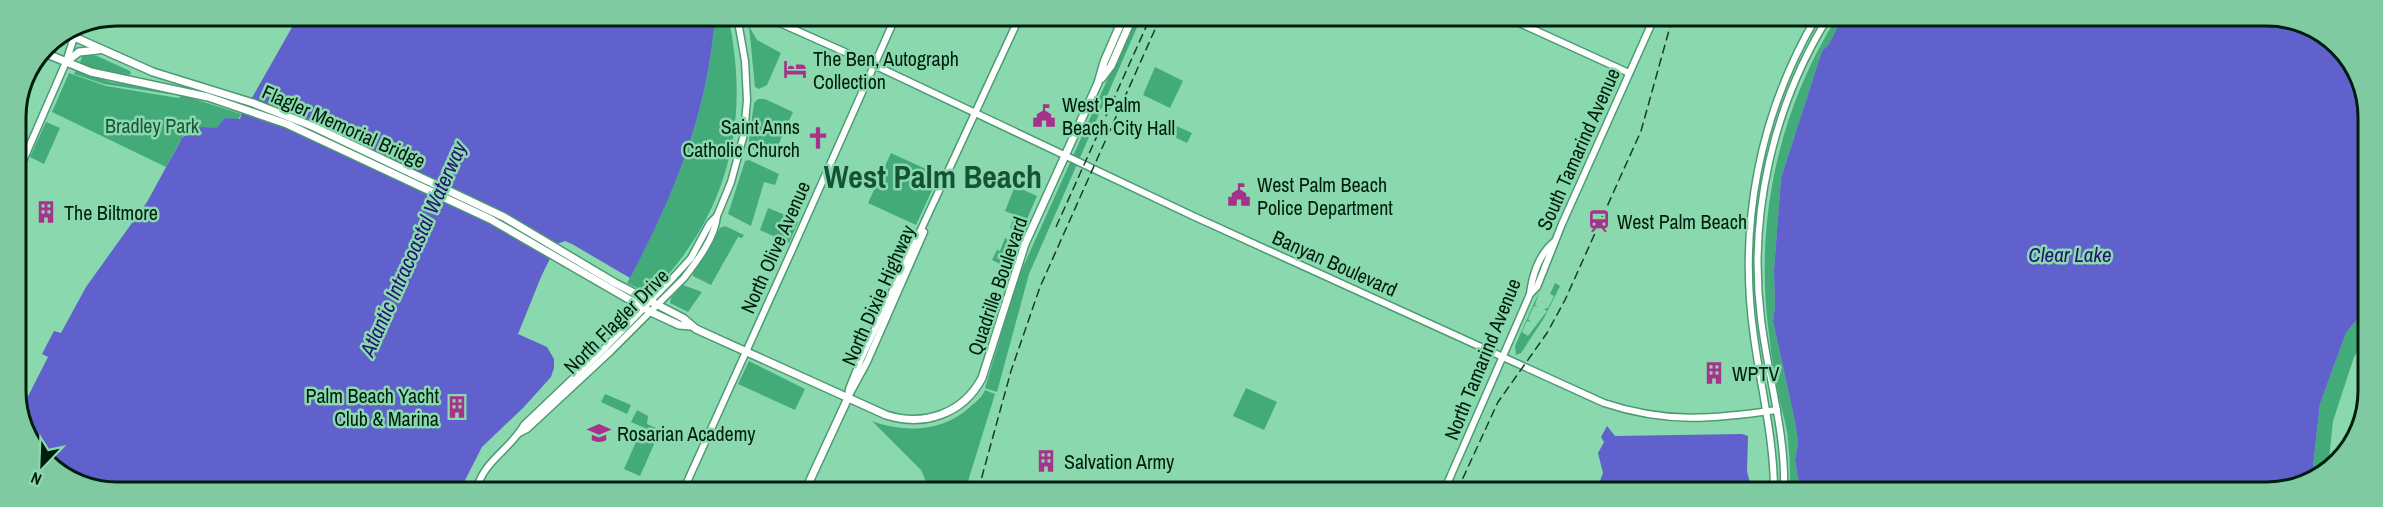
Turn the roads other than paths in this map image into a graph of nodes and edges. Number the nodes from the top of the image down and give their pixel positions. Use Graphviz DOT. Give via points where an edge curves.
graph roads {
  1 [pos="739,26"];
  2 [pos="786,26"];
  3 [pos="892,26"];
  4 [pos="1016,26"];
  5 [pos="1119,26"];
  6 [pos="1129,26"];
  7 [pos="1526,26"];
  8 [pos="1650,26"];
  9 [pos="1812,26"];
  10 [pos="1824,26"];
  11 [pos="72,37"];
  12 [pos="103,50"];
  13 [pos="50,55"];
  14 [pos="66,62"];
  15 [pos="135,65"];
  16 [pos="874,65"];
  17 [pos="1629,73"];
  18 [pos="171,78"];
  19 [pos="126,80"];
  20 [pos="1098,83"];
  21 [pos="176,90"];
  22 [pos="238,102"];
  23 [pos="976,114"];
  24 [pos="26,154"];
  25 [pos="1065,156"];
  26 [pos="1554,242"];
  27 [pos="1539,264"];
  28 [pos="1747,276"];
  29 [pos="1758,277"];
  30 [pos="1539,283"];
  31 [pos="1530,294"];
  32 [pos="651,307"];
  33 [pos="746,351"];
  34 [pos="1503,357"];
  35 [pos="848,398"];
  36 [pos="1777,410"];
  37 [pos="1766,412"];
  38 [pos="479,482"];
  39 [pos="687,482"];
  40 [pos="809,482"];
  41 [pos="1448,482"];
  42 [pos="1773,482"];
  43 [pos="1784,482"];
  1 -- 32 [label="street, North Flagler Drive" via="747,100 744,134 731,182 716,225 697,261"];
  2 -- 16 [label="street, Banyan Boulevard"];
  3 -- 16 [label="street, North Olive Avenue"];
  4 -- 23 [label="street, North Dixie Highway"];
  5 -- 20 [label="main road, Quadrille Boulevard"];
  6 -- 20 [label="main road, Quadrille Boulevard" via="1111,66"];
  7 -- 17 [label="street"];
  8 -- 17 [label="street, South Tamarind Avenue"];
  9 -- 28 [label="street" via="1784,84 1762,150 1750,213"];
  10 -- 29 [label="street" via="1792,88 1775,141 1761,214"];
  11 -- 12 [label="main road"];
  11 -- 14 [label="street"];
  12 -- 14 [label="main road" via="79,52"];
  12 -- 15 [label="main road"];
  13 -- 14 [label="main road"];
  14 -- 19 [label="main road"];
  14 -- 24 [label="street"];
  15 -- 18 [label="main road"];
  15 -- 19 [label="main road" via="133,75"];
  16 -- 23 [label="street, Banyan Boulevard"];
  16 -- 33 [label="street, North Olive Avenue"];
  17 -- 26 [label="street, South Tamarind Avenue"];
  18 -- 21 [label="main road"];
  18 -- 22 [label="main road"];
  19 -- 21 [label="main road"];
  20 -- 25 [label="main road, Quadrille Boulevard"];
  21 -- 22 [label="main road"];
  22 -- 32 [label="main road, Flagler Memorial Bridge" via="298,120 480,205"];
  23 -- 25 [label="street, Banyan Boulevard"];
  23 -- 35 [label="street, North Dixie Highway" via="861,359"];
  25 -- 34 [label="street, Banyan Boulevard"];
  25 -- 35 [label="main road, Quadrille Boulevard" via="1019,258 987,368 968,399 944,414 910,420 886,415"];
  26 -- 27 [label="street, North Tamarind Avenue"];
  26 -- 30 [label="street, South Tamarind Avenue"];
  27 -- 30 [label="street"];
  27 -- 31 [label="street, North Tamarind Avenue"];
  28 -- 29 [label="street"];
  28 -- 37 [label="street"];
  29 -- 36 [label="street" via="1761,321"];
  30 -- 31 [label="street, South Tamarind Avenue"];
  31 -- 34 [label="street, North Tamarind Avenue"];
  32 -- 33 [label="main road" via="683,318 690,326"];
  32 -- 38 [label="street, North Flagler Drive" via="529,420 485,468"];
  33 -- 35 [label="main road"];
  33 -- 39 [label="street, North Olive Avenue"];
  34 -- 37 [label="street, Banyan Boulevard" via="1630,411 1697,419"];
  34 -- 41 [label="street, North Tamarind Avenue"];
  35 -- 40 [label="main road, North Dixie Highway"];
  36 -- 37 [label="street, Banyan Boulevard"];
  36 -- 43 [label="street"];
  37 -- 42 [label="street"];
}
